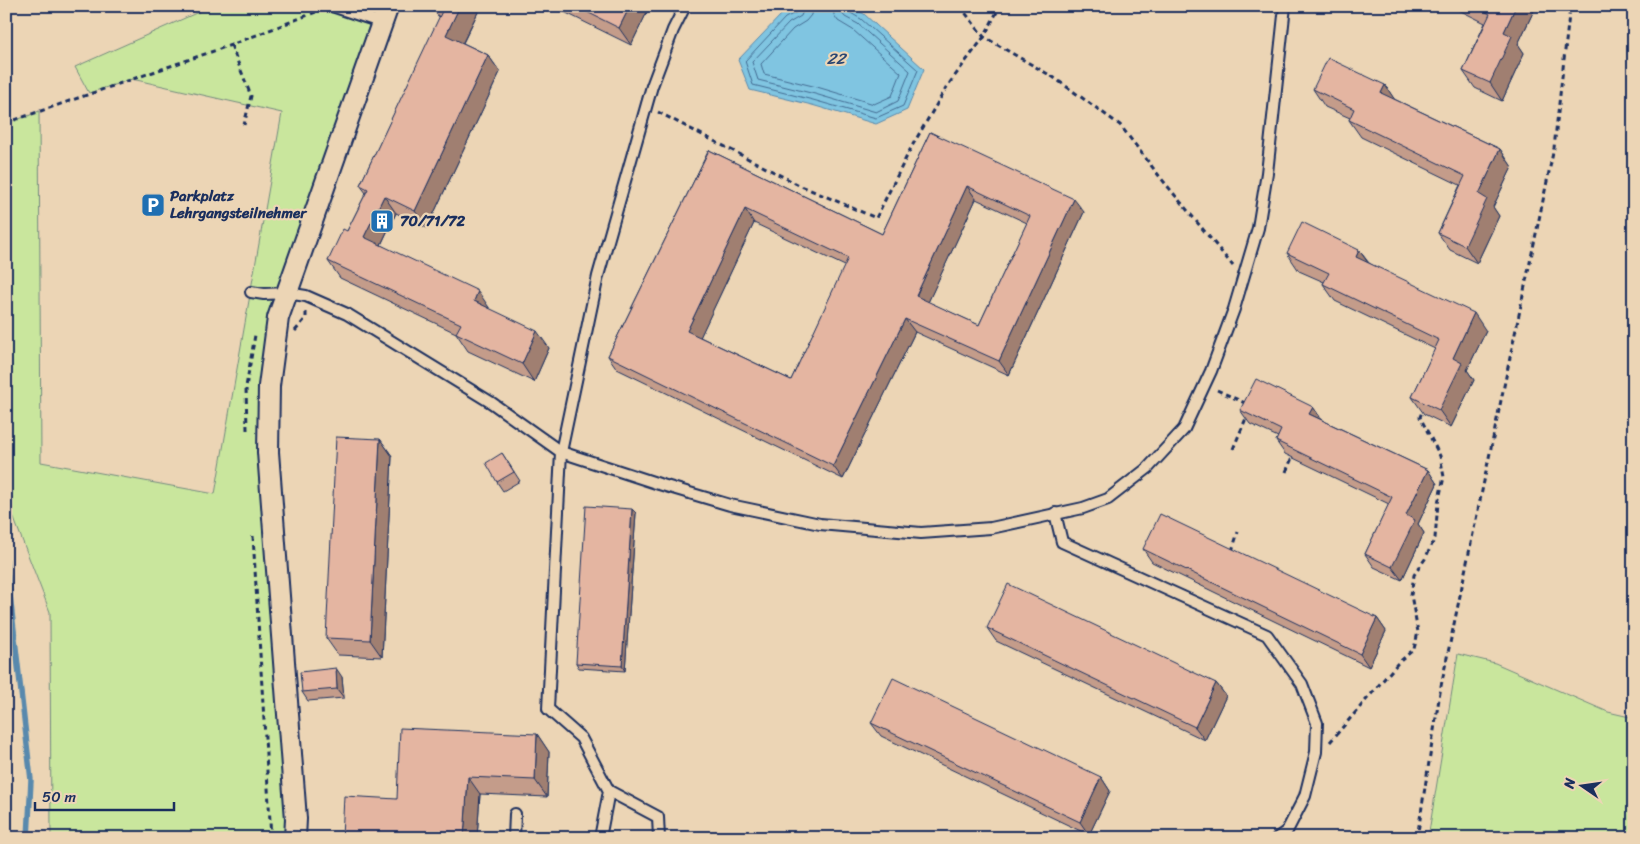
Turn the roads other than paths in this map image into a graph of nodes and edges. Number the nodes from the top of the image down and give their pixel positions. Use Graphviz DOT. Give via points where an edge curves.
graph roads {
  1 [pos="332,6"];
  2 [pos="685,6"];
  3 [pos="1285,6"];
  4 [pos="386,14"];
  5 [pos="251,292"];
  6 [pos="297,294"];
  7 [pos="561,452"];
  8 [pos="1055,513"];
  9 [pos="610,791"];
  10 [pos="515,814"];
  11 [pos="295,838"];
  12 [pos="514,838"];
  13 [pos="600,838"];
  14 [pos="659,838"];
  15 [pos="1277,838"];
  1 -- 4 [label="lane"];
  2 -- 7 [label="lane" via="673,30 647,106 598,276"];
  3 -- 8 [label="lane" via="1258,228 1234,309 1205,384 1184,429 1148,468 1108,499"];
  4 -- 6 [label="street"];
  5 -- 6 [label="lane"];
  6 -- 7 [label="lane" via="347,314 492,403"];
  6 -- 11 [label="street" via="278,318 276,328 269,386 268,452"];
  7 -- 8 [label="lane" via="730,505 820,524 920,533 991,528"];
  7 -- 9 [label="lane" via="548,709 581,738"];
  8 -- 15 [label="lane" via="1062,542 1267,635 1302,684 1317,723 1316,752 1305,796 1287,831"];
  9 -- 13 [label="lane"];
  9 -- 14 [label="lane" via="658,817"];
  10 -- 12 [label="lane"];
}
